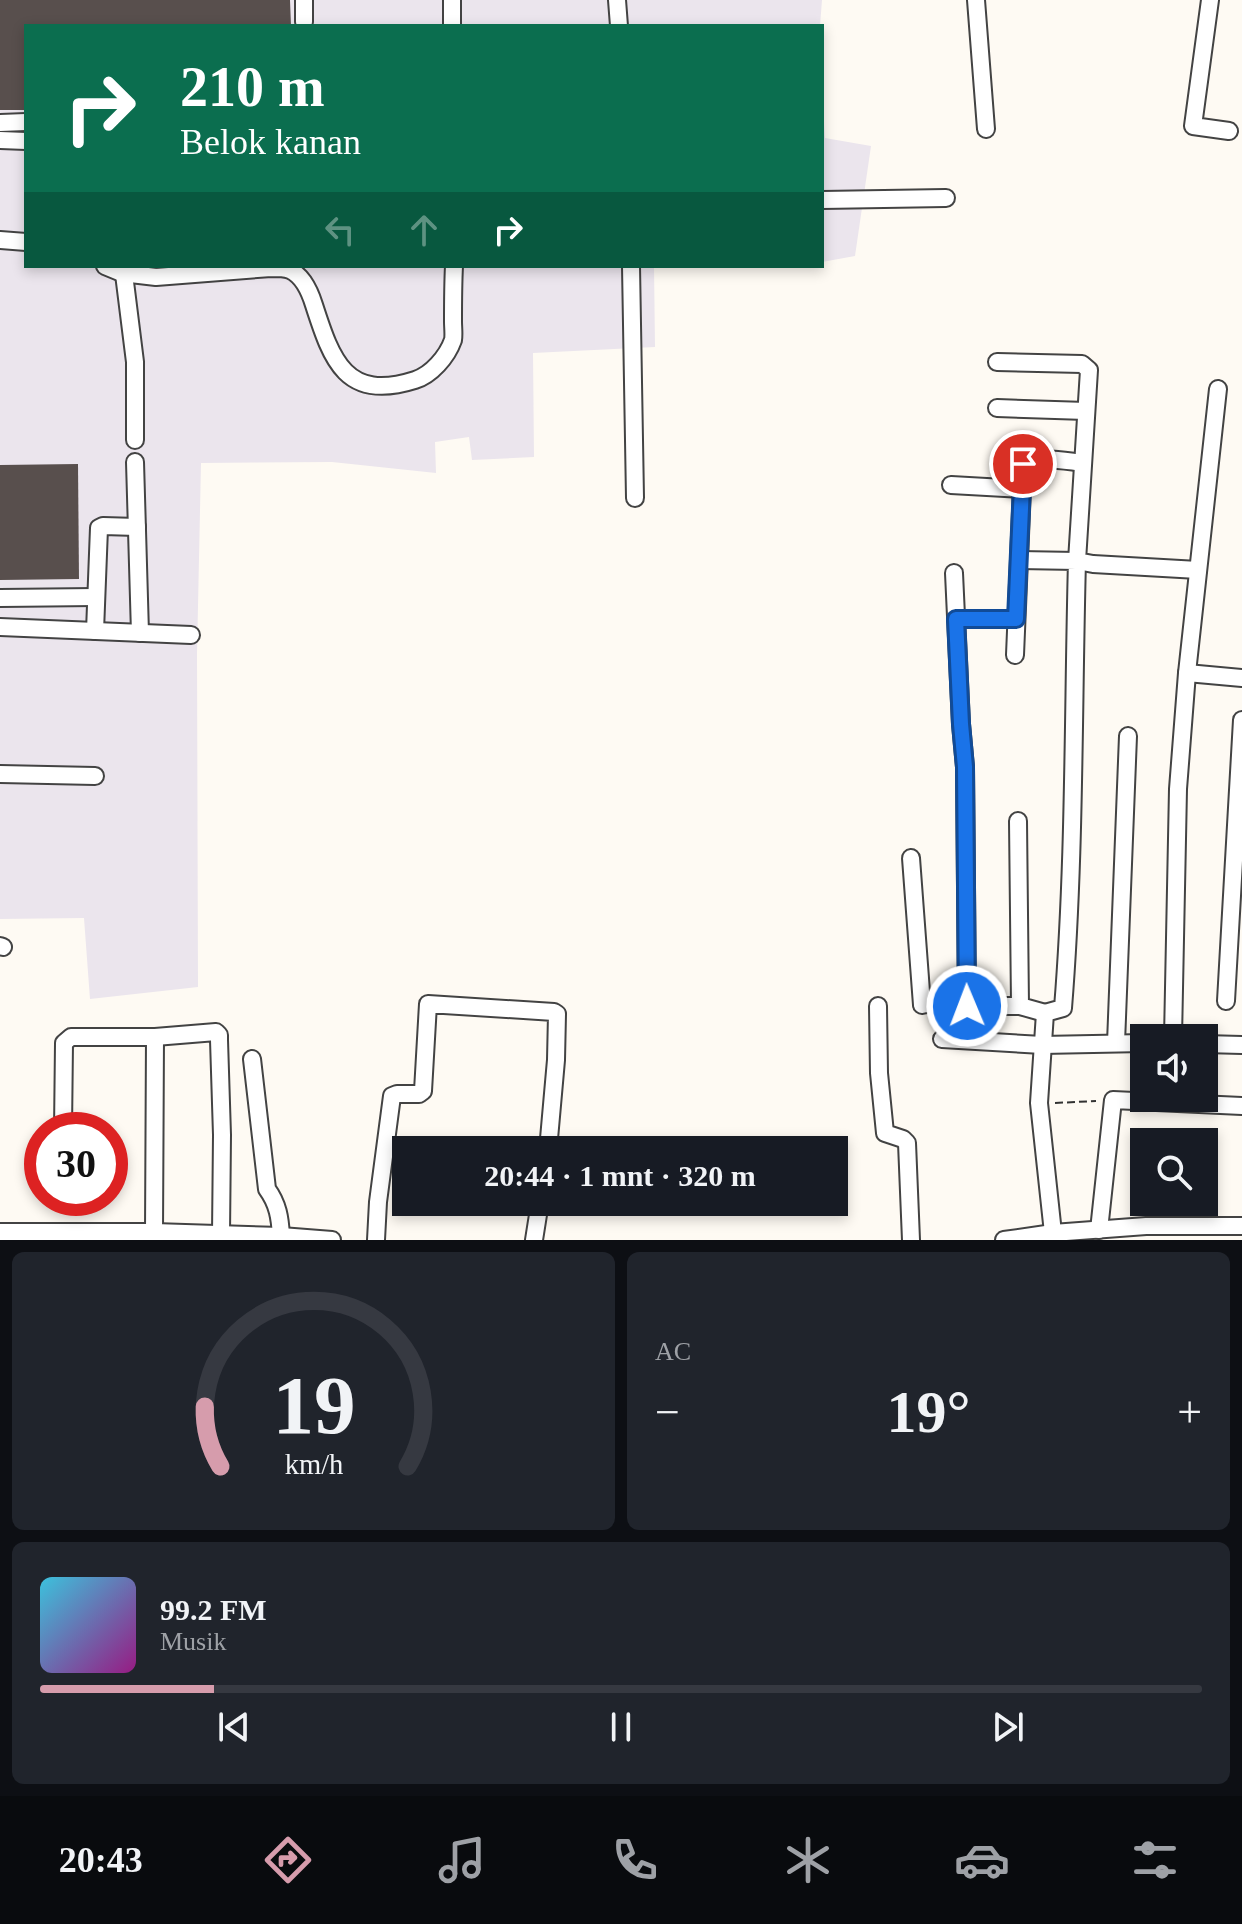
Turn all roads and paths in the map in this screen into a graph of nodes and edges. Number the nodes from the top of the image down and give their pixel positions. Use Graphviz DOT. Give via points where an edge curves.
graph roads {
  1 [pos="304,0"];
  2 [pos="452,0"];
  3 [pos="617,0"];
  4 [pos="976,0"];
  5 [pos="1210,0"];
  6 [pos="304,22"];
  7 [pos="452,24"];
  8 [pos="619,24"];
  9 [pos="24,122"];
  10 [pos="0,123"];
  11 [pos="986,129"];
  12 [pos="1229,131"];
  13 [pos="0,140"];
  14 [pos="24,141"];
  15 [pos="946,198"];
  16 [pos="824,200"];
  17 [pos="0,240"];
  18 [pos="24,242"];
  19 [pos="271,268"];
  20 [pos="271,268"];
  21 [pos="454,268"];
  22 [pos="631,268"];
  23 [pos="122,269"];
  24 [pos="997,362"];
  25 [pos="1218,389"];
  26 [pos="997,408"];
  27 [pos="1086,411"];
  28 [pos="135,440"];
  29 [pos="135,462"];
  30 [pos="1083,463"];
  31 [pos="951,485"];
  32 [pos="1022,489"];
  33 [pos="635,498"];
  34 [pos="137,527"];
  35 [pos="1019,560"];
  36 [pos="1077,561"];
  37 [pos="1198,570"];
  38 [pos="954,573"];
  39 [pos="96,597"];
  40 [pos="0,598"];
  41 [pos="956,619"];
  42 [pos="1016,619"];
  43 [pos="0,627"];
  44 [pos="95,631"];
  45 [pos="140,633"];
  46 [pos="191,635"];
  47 [pos="1015,655"];
  48 [pos="1187,673"];
  49 [pos="1242,678"];
  50 [pos="1242,720"];
  51 [pos="1128,736"];
  52 [pos="0,774"];
  53 [pos="95,776"];
  54 [pos="1018,821"];
  55 [pos="911,858"];
  56 [pos="1226,1001"];
  57 [pos="878,1006"];
  58 [pos="967,1006"];
  59 [pos="1020,1006"];
  60 [pos="1045,1013"];
  61 [pos="1173,1024"];
  62 [pos="155,1037"];
  63 [pos="942,1039"];
  64 [pos="1116,1043"];
  65 [pos="1130,1043"];
  66 [pos="1218,1044"];
  67 [pos="1042,1045"];
  68 [pos="1242,1045"];
  69 [pos="252,1059"];
  70 [pos="1113,1100"];
  71 [pos="1039,1103"];
  72 [pos="1242,1106"];
  73 [pos="63,1112"];
  74 [pos="549,1136"];
  75 [pos="538,1216"];
  76 [pos="1242,1226"];
  77 [pos="1099,1230"];
  78 [pos="0,1232"];
  79 [pos="154,1232"];
  80 [pos="1053,1233"];
  81 [pos="221,1234"];
  82 [pos="1190,1234"];
  83 [pos="281,1236"];
  84 [pos="315,1240"];
  85 [pos="332,1240"];
  86 [pos="376,1240"];
  87 [pos="534,1240"];
  88 [pos="911,1240"];
  89 [pos="1004,1240"];
  1 -- 6 [label="street"];
  2 -- 7 [label="street"];
  3 -- 8 [label="street"];
  4 -- 11 [label="street"];
  5 -- 12 [label="street" via="1193,126"];
  9 -- 10 [label="street"];
  13 -- 14 [label="street"];
  15 -- 16 [label="street"];
  17 -- 18 [label="street"];
  19 -- 23 [label="street" via="156,277"];
  20 -- 21 [label="street" via="290,270 300,278 340,368 376,386 426,376 442,358 453,340"];
  22 -- 33 [label="street"];
  23 -- 28 [label="street" via="135,362"];
  24 -- 27 [label="street" via="1087,366"];
  25 -- 37 [label="street"];
  26 -- 27 [label="street"];
  27 -- 30 [label="street"];
  29 -- 34 [label="street"];
  30 -- 32 [label="street" via="1028,461 1023,464"];
  30 -- 36 [label="street"];
  31 -- 32 [label="street"];
  32 -- 35 [label="street"];
  34 -- 39 [label="street" via="99,528"];
  34 -- 45 [label="street"];
  35 -- 36 [label="street"];
  35 -- 42 [label="street"];
  36 -- 37 [label="street"];
  36 -- 60 [label="street" via="1068,953 1063,1008"];
  37 -- 48 [label="street"];
  38 -- 41 [label="street"];
  39 -- 40 [label="street"];
  39 -- 44 [label="street"];
  41 -- 42 [label="street"];
  41 -- 58 [label="street" via="965,767"];
  42 -- 47 [label="street"];
  43 -- 44 [label="street"];
  44 -- 45 [label="street"];
  45 -- 46 [label="street"];
  48 -- 49 [label="street"];
  48 -- 61 [label="street" via="1178,789"];
  50 -- 56 [label="street"];
  51 -- 64 [label="street"];
  52 -- 53 [label="street"];
  54 -- 59 [label="street"];
  55 -- 58 [label="street" via="922,1004"];
  57 -- 88 [label="street" via="885,1133 907,1143"];
  58 -- 59 [label="street"];
  59 -- 60 [label="street"];
  60 -- 67 [label="street"];
  62 -- 73 [label="street" via="66,1039"];
  62 -- 79 [label="street"];
  62 -- 81 [label="street" via="219,1035"];
  63 -- 67 [label="street"];
  64 -- 65 [label="street"];
  64 -- 67 [label="street"];
  66 -- 68 [label="street"];
  67 -- 71 [label="street"];
  69 -- 83 [label="street" via="267,1189 279,1215"];
  70 -- 71 [label="path"];
  70 -- 72 [label="street"];
  70 -- 77 [label="street"];
  71 -- 80 [label="street"];
  74 -- 86 [label="street" via="557,1014 428,1004 423,1091 392,1096"];
  75 -- 87 [label="street"];
  76 -- 82 [label="street"];
  77 -- 80 [label="street"];
  77 -- 82 [label="street" via="1146,1226"];
  78 -- 79 [label="street"];
  79 -- 81 [label="street"];
  80 -- 89 [label="street"];
  81 -- 83 [label="street"];
  83 -- 84 [label="street"];
  84 -- 85 [label="street"];
}
